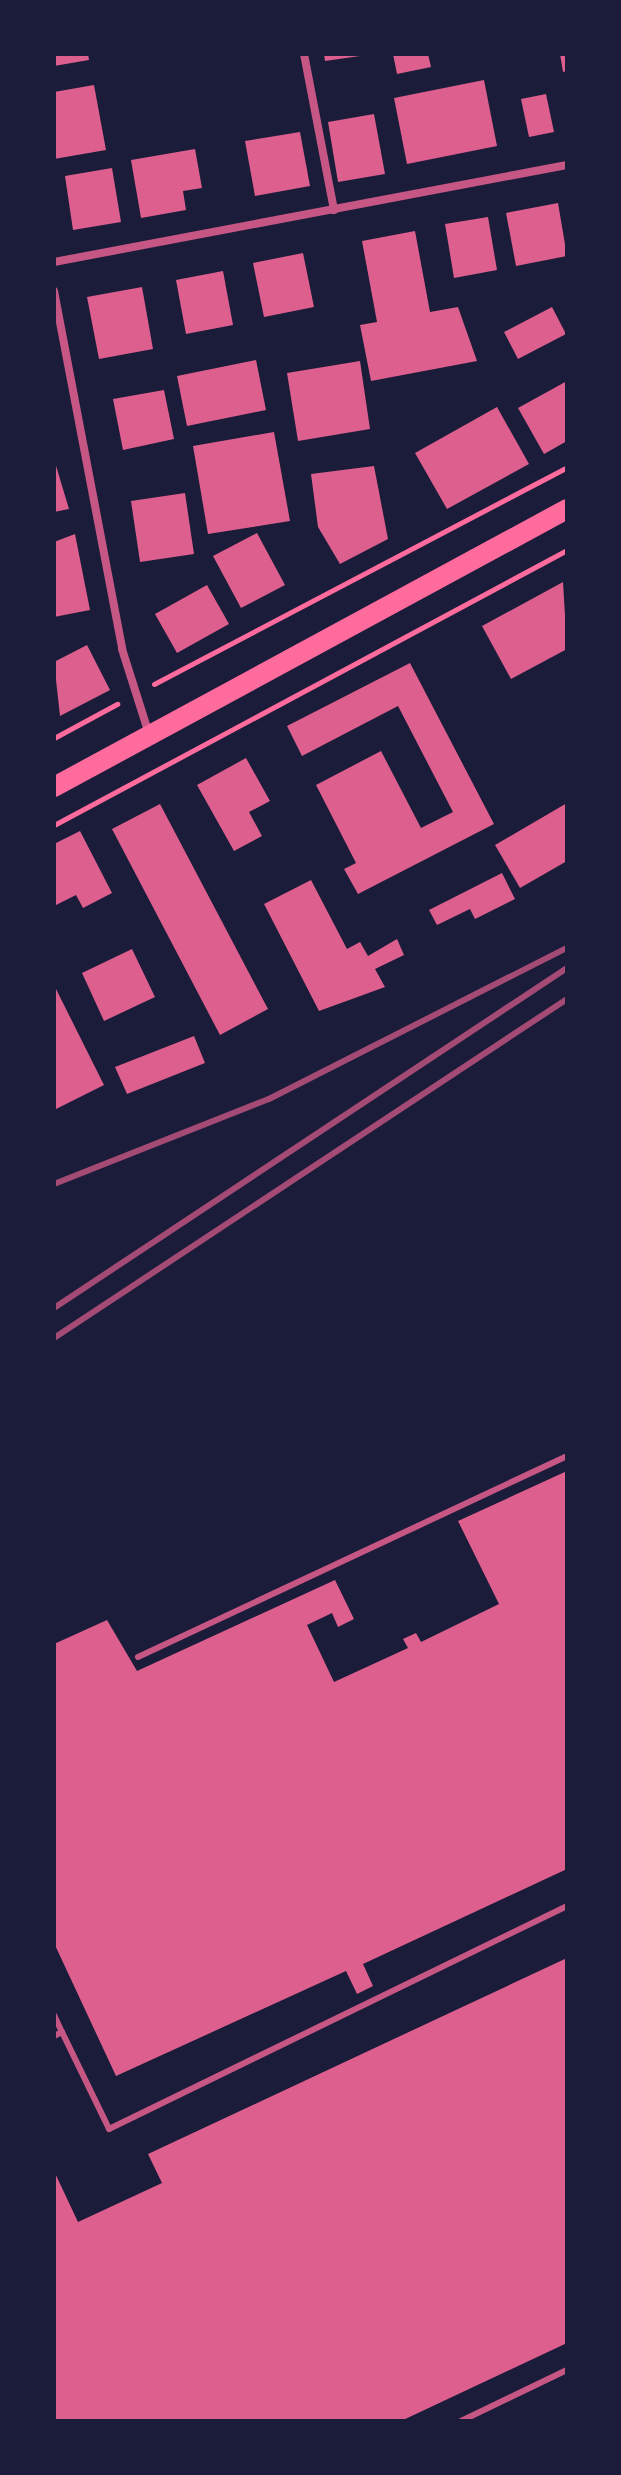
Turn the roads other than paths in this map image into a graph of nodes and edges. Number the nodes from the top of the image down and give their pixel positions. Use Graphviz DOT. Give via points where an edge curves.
graph roads {
  1 [pos="304,54"];
  2 [pos="567,165"];
  3 [pos="334,210"];
  4 [pos="54,262"];
  5 [pos="54,291"];
  6 [pos="567,509"];
  7 [pos="149,735"];
  8 [pos="54,787"];
  9 [pos="567,1456"];
  10 [pos="138,1657"];
  11 [pos="567,1906"];
  12 [pos="54,2015"];
  13 [pos="62,2032"];
  14 [pos="54,2036"];
  15 [pos="567,2370"];
  16 [pos="461,2421"];
  1 -- 3 [label="street"];
  2 -- 3 [label="street"];
  3 -- 4 [label="street"];
  5 -- 7 [label="street" via="135,694"];
  6 -- 7 [label="main road"];
  7 -- 8 [label="main road"];
  9 -- 10 [label="lane"];
  11 -- 13 [label="lane" via="109,2129"];
  12 -- 13 [label="lane"];
  13 -- 14 [label="lane"];
  15 -- 16 [label="lane"];
}
